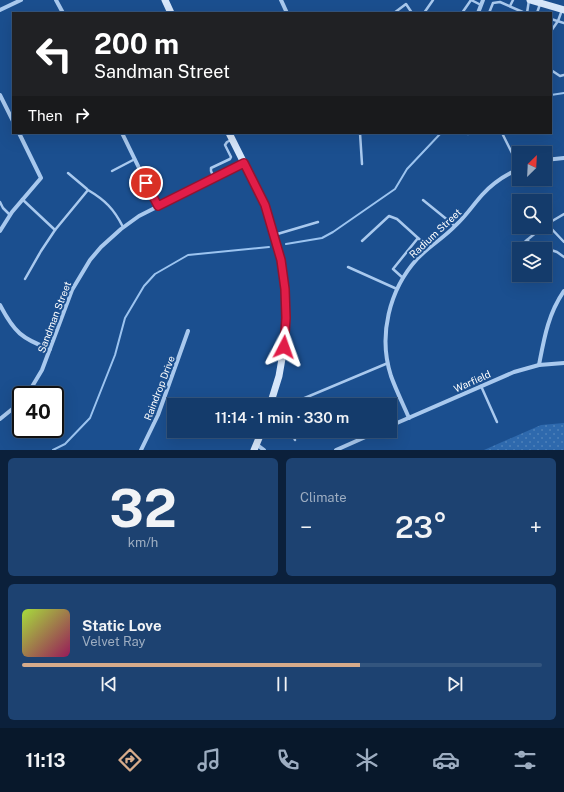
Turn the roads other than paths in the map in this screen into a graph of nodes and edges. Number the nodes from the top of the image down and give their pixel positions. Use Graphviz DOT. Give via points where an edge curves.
graph roads {
  1 [pos="21,0"];
  2 [pos="56,0"];
  3 [pos="165,0"];
  4 [pos="281,0"];
  5 [pos="433,0"];
  6 [pos="471,0"];
  7 [pos="483,0"];
  8 [pos="513,0"];
  9 [pos="530,0"];
  10 [pos="540,3"];
  11 [pos="481,5"];
  12 [pos="510,6"];
  13 [pos="0,10"];
  14 [pos="563,10"];
  15 [pos="62,12"];
  16 [pos="171,12"];
  17 [pos="287,12"];
  18 [pos="395,12"];
  19 [pos="411,12"];
  20 [pos="425,12"];
  21 [pos="463,12"];
  22 [pos="478,12"];
  23 [pos="488,12"];
  24 [pos="524,12"];
  25 [pos="526,12"];
  26 [pos="537,12"];
  27 [pos="552,19"];
  28 [pos="558,21"];
  29 [pos="564,23"];
  30 [pos="552,30"];
  31 [pos="552,71"];
  32 [pos="564,75"];
  33 [pos="0,94"];
  34 [pos="12,119"];
  35 [pos="19,134"];
  36 [pos="122,134"];
  37 [pos="360,134"];
  38 [pos="502,134"];
  39 [pos="231,136"];
  40 [pos="512,154"];
  41 [pos="564,158"];
  42 [pos="134,159"];
  43 [pos="552,159"];
  44 [pos="244,163"];
  45 [pos="362,164"];
  46 [pos="112,171"];
  47 [pos="512,172"];
  48 [pos="68,173"];
  49 [pos="214,178"];
  50 [pos="88,190"];
  51 [pos="22,199"];
  52 [pos="423,200"];
  53 [pos="0,202"];
  54 [pos="158,206"];
  55 [pos="564,214"];
  56 [pos="10,215"];
  57 [pos="318,222"];
  58 [pos="552,222"];
  59 [pos="123,227"];
  60 [pos="455,227"];
  61 [pos="55,230"];
  62 [pos="0,231"];
  63 [pos="552,232"];
  64 [pos="535,234"];
  65 [pos="274,235"];
  66 [pos="418,238"];
  67 [pos="527,240"];
  68 [pos="362,241"];
  69 [pos="525,242"];
  70 [pos="564,242"];
  71 [pos="429,248"];
  72 [pos="564,257"];
  73 [pos="348,267"];
  74 [pos="403,278"];
  75 [pos="25,279"];
  76 [pos="397,289"];
  77 [pos="564,291"];
  78 [pos="0,305"];
  79 [pos="188,331"];
  80 [pos="50,349"];
  81 [pos="388,362"];
  82 [pos="564,363"];
  83 [pos="539,365"];
  84 [pos="32,386"];
  85 [pos="481,386"];
  86 [pos="272,398"];
  87 [pos="304,398"];
  88 [pos="12,409"];
  89 [pos="409,418"];
  90 [pos="0,419"];
  91 [pos="497,422"];
  92 [pos="397,423"];
  93 [pos="363,438"];
  94 [pos="255,447"];
  95 [pos="141,450"];
  96 [pos="264,450"];
  97 [pos="336,450"];
  1 -- 13 [label="street"];
  2 -- 15 [label="street"];
  3 -- 16 [label="street"];
  4 -- 17 [label="street"];
  5 -- 20 [label="lane"];
  6 -- 11 [label="lane"];
  6 -- 21 [label="lane"];
  7 -- 11 [label="street"];
  8 -- 12 [label="lane"];
  9 -- 10 [label="street"];
  9 -- 25 [label="lane"];
  10 -- 14 [label="street"];
  10 -- 26 [label="lane"];
  11 -- 22 [label="street"];
  12 -- 23 [label="lane" via="493,3"];
  12 -- 24 [label="lane"];
  14 -- 28 [label="lane"];
  18 -- 19 [label="lane" via="406,4"];
  27 -- 28 [label="lane"];
  28 -- 29 [label="lane"];
  28 -- 30 [label="lane"];
  31 -- 32 [label="lane" via="560,76"];
  33 -- 34 [label="street"];
  35 -- 51 [label="street" via="41,178"];
  36 -- 42 [label="street"];
  37 -- 45 [label="lane"];
  38 -- 40 [label="lane"];
  39 -- 44 [label="street"];
  39 -- 49 [label="lane" via="225,145 230,159 211,168"];
  41 -- 43 [label="street"];
  42 -- 46 [label="lane"];
  42 -- 54 [label="street"];
  44 -- 49 [label="street, Sandman Street"];
  44 -- 65 [label="street" via="265,205"];
  47 -- 60 [label="street, Radium Street" via="491,187"];
  48 -- 50 [label="lane"];
  49 -- 54 [label="street, Sandman Street"];
  50 -- 59 [label="lane" via="102,198 117,215"];
  50 -- 61 [label="lane"];
  51 -- 56 [label="street"];
  51 -- 61 [label="lane"];
  52 -- 60 [label="lane"];
  53 -- 56 [label="lane"];
  54 -- 59 [label="street, Sandman Street"];
  55 -- 58 [label="lane"];
  56 -- 62 [label="street"];
  57 -- 65 [label="lane"];
  59 -- 80 [label="street, Sandman Street" via="101,247 80,275"];
  60 -- 71 [label="street, Radium Street"];
  61 -- 75 [label="lane"];
  63 -- 70 [label="lane"];
  64 -- 67 [label="lane"];
  65 -- 86 [label="street" via="281,260 286,318 279,376"];
  66 -- 68 [label="lane" via="398,219 389,216"];
  66 -- 71 [label="lane"];
  66 -- 74 [label="lane" via="393,269"];
  67 -- 69 [label="lane"];
  67 -- 72 [label="lane"];
  71 -- 74 [label="street, Radium Street"];
  73 -- 76 [label="lane"];
  74 -- 76 [label="street, Radium Street"];
  76 -- 81 [label="street, Radium Street" via="386,325"];
  77 -- 83 [label="street" via="549,319"];
  78 -- 80 [label="street" via="8,322 19,333 29,341"];
  79 -- 95 [label="street, Raindrop Drive" via="158,415"];
  80 -- 84 [label="street, Sandman Street"];
  81 -- 87 [label="lane"];
  81 -- 89 [label="street, Radium Street"];
  82 -- 83 [label="street, Warfield"];
  83 -- 85 [label="street, Warfield"];
  85 -- 89 [label="street, Warfield"];
  85 -- 91 [label="lane"];
  88 -- 90 [label="street"];
  89 -- 92 [label="street, Warfield"];
  93 -- 97 [label="street"];
  94 -- 96 [label="street"];
}
